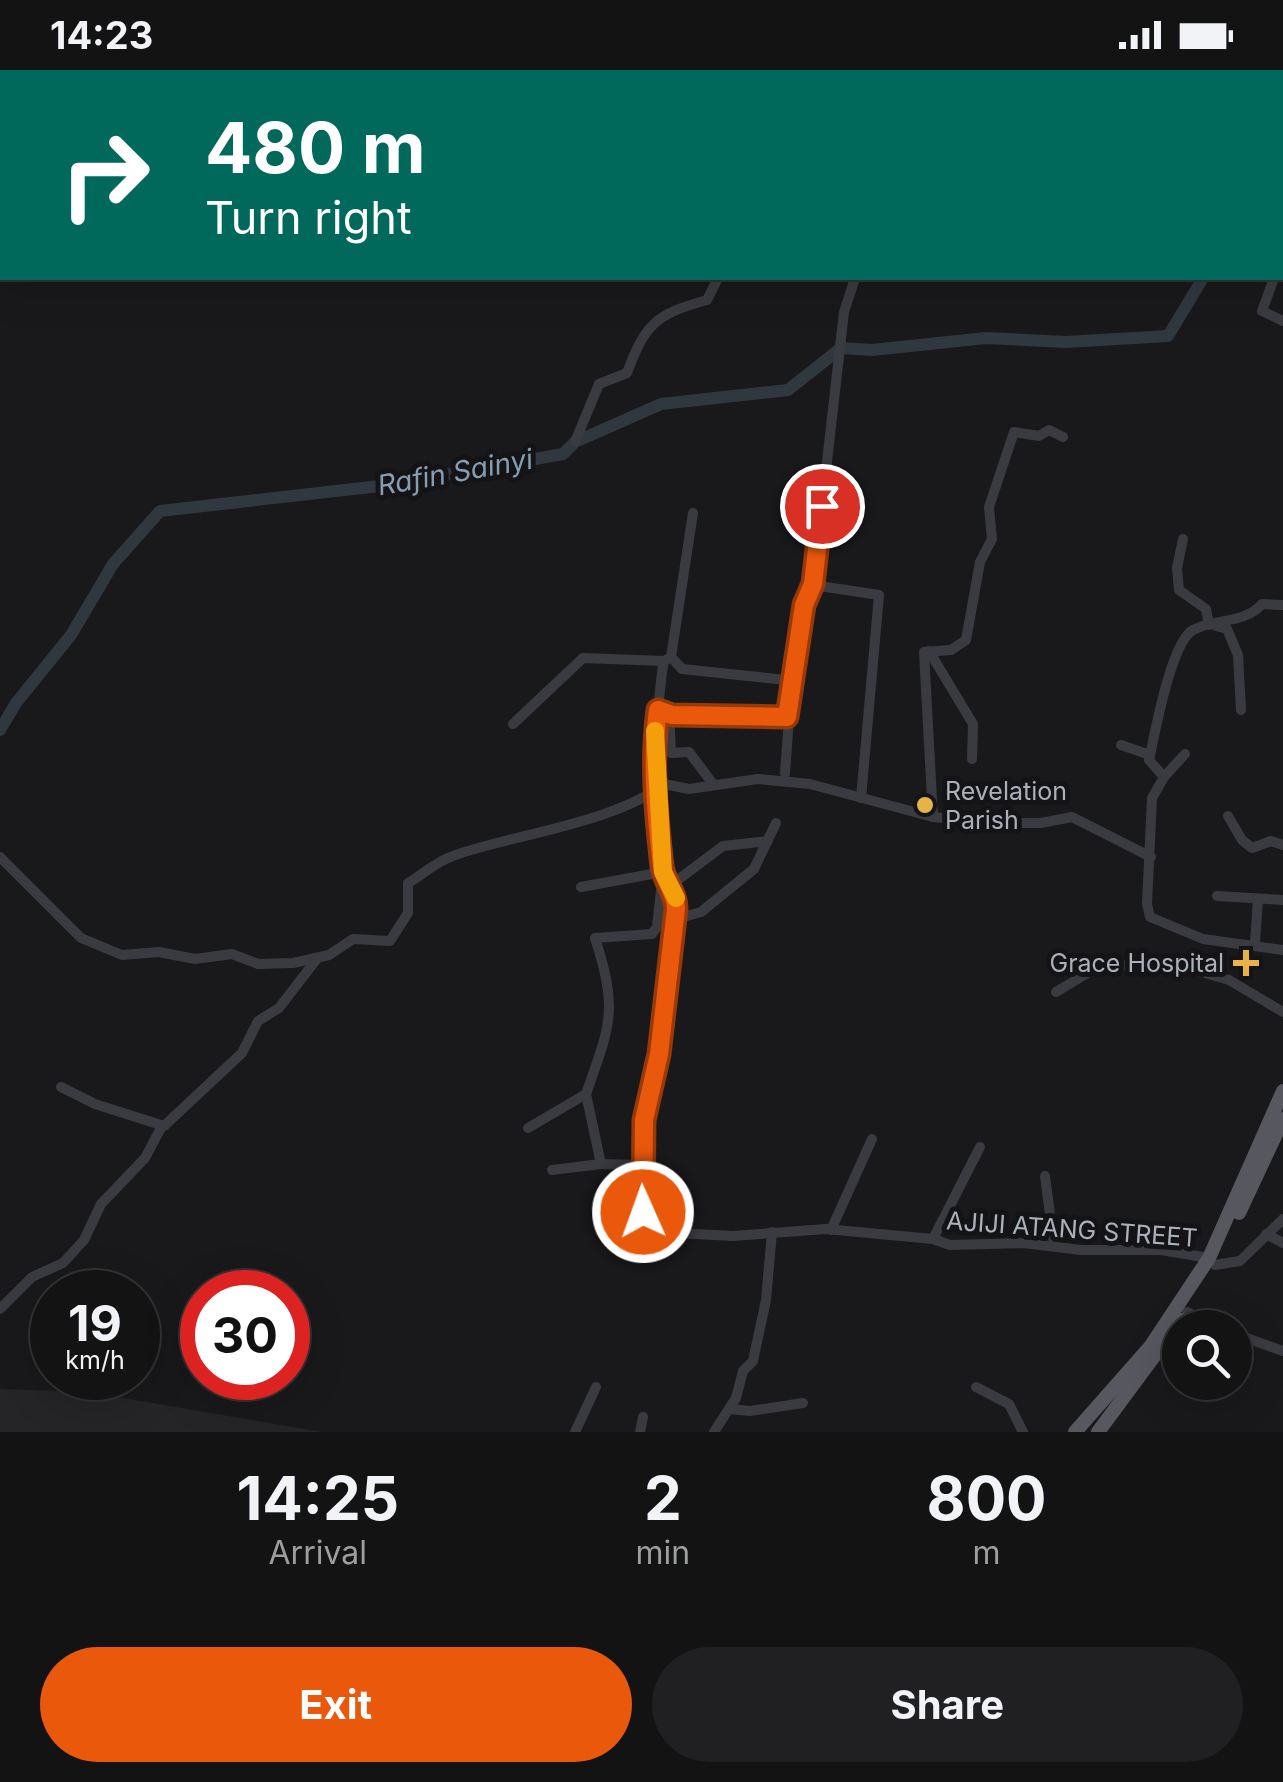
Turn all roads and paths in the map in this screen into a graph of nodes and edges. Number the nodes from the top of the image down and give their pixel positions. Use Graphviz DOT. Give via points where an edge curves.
graph roads {
  1 [pos="717,280"];
  2 [pos="854,280"];
  3 [pos="1273,280"];
  4 [pos="1283,321"];
  5 [pos="1062,437"];
  6 [pos="575,442"];
  7 [pos="693,514"];
  8 [pos="1183,539"];
  9 [pos="813,584"];
  10 [pos="1283,605"];
  11 [pos="1212,626"];
  12 [pos="928,651"];
  13 [pos="668,659"];
  14 [pos="796,681"];
  15 [pos="660,695"];
  16 [pos="658,710"];
  17 [pos="1241,710"];
  18 [pos="672,715"];
  19 [pos="787,717"];
  20 [pos="513,724"];
  21 [pos="1121,745"];
  22 [pos="1150,754"];
  23 [pos="1184,754"];
  24 [pos="972,759"];
  25 [pos="784,773"];
  26 [pos="1164,777"];
  27 [pos="713,784"];
  28 [pos="656,790"];
  29 [pos="860,798"];
  30 [pos="1228,816"];
  31 [pos="933,817"];
  32 [pos="776,822"];
  33 [pos="768,841"];
  34 [pos="1283,845"];
  35 [pos="0,857"];
  36 [pos="1151,857"];
  37 [pos="663,872"];
  38 [pos="672,885"];
  39 [pos="581,887"];
  40 [pos="1216,896"];
  41 [pos="1258,900"];
  42 [pos="1283,900"];
  43 [pos="672,935"];
  44 [pos="1255,943"];
  45 [pos="1283,950"];
  46 [pos="316,960"];
  47 [pos="1056,992"];
  48 [pos="1283,1012"];
  49 [pos="61,1086"];
  50 [pos="1283,1090"];
  51 [pos="586,1094"];
  52 [pos="1283,1119"];
  53 [pos="162,1126"];
  54 [pos="528,1128"];
  55 [pos="872,1138"];
  56 [pos="980,1147"];
  57 [pos="601,1164"];
  58 [pos="642,1164"];
  59 [pos="552,1170"];
  60 [pos="1045,1176"];
  61 [pos="1283,1219"];
  62 [pos="831,1230"];
  63 [pos="772,1232"];
  64 [pos="1266,1234"];
  65 [pos="933,1239"];
  66 [pos="1283,1243"];
  67 [pos="1054,1245"];
  68 [pos="1212,1261"];
  69 [pos="0,1309"];
  70 [pos="1188,1310"];
  71 [pos="1252,1340"];
  72 [pos="1162,1346"];
  73 [pos="1283,1351"];
  74 [pos="596,1387"];
  75 [pos="976,1387"];
  76 [pos="803,1403"];
  77 [pos="730,1408"];
  78 [pos="643,1416"];
  79 [pos="575,1432"];
  80 [pos="640,1432"];
  81 [pos="714,1432"];
  82 [pos="1024,1432"];
  83 [pos="1075,1432"];
  84 [pos="1098,1432"];
  1 -- 6 [label="street" via="707,300 643,330 627,373 599,384"];
  2 -- 9 [label="street" via="844,312"];
  3 -- 4 [label="street" via="1262,311"];
  5 -- 12 [label="street" via="1049,430 1039,436 1014,432 990,507 992,539 980,562 966,640 951,650"];
  7 -- 13 [label="street"];
  8 -- 11 [label="street" via="1179,590 1206,610"];
  9 -- 14 [label="street" via="804,605"];
  9 -- 29 [label="street" via="879,595"];
  10 -- 11 [label="street" via="1262,604 1254,614"];
  11 -- 17 [label="street" via="1227,629 1234,640"];
  11 -- 22 [label="street" via="1192,630 1174,654"];
  12 -- 24 [label="street" via="973,724"];
  12 -- 31 [label="street" via="922,668"];
  13 -- 14 [label="street" via="682,669"];
  13 -- 15 [label="street"];
  13 -- 20 [label="street" via="583,658"];
  14 -- 19 [label="street"];
  15 -- 16 [label="street"];
  15 -- 18 [label="street"];
  16 -- 18 [label="street"];
  16 -- 28 [label="street"];
  18 -- 19 [label="street"];
  18 -- 27 [label="street" via="670,752 689,752"];
  19 -- 25 [label="street"];
  21 -- 22 [label="street"];
  22 -- 26 [label="street"];
  23 -- 26 [label="street"];
  26 -- 36 [label="street" via="1152,798"];
  27 -- 28 [label="street" via="690,790 664,784"];
  27 -- 29 [label="street" via="781,781"];
  28 -- 37 [label="street"];
  28 -- 46 [label="street" via="431,865 408,884 408,913 397,936 352,939"];
  29 -- 31 [label="street"];
  30 -- 34 [label="street" via="1246,845"];
  31 -- 36 [label="street" via="994,823 1072,817"];
  32 -- 33 [label="street"];
  33 -- 38 [label="street" via="723,846"];
  33 -- 43 [label="street" via="754,869 701,912 680,918"];
  35 -- 46 [label="street" via="81,938 122,955 232,954 258,964"];
  36 -- 44 [label="street" via="1150,917 1204,939"];
  37 -- 38 [label="street"];
  37 -- 39 [label="street"];
  37 -- 51 [label="street" via="652,934 594,938 612,1008"];
  38 -- 43 [label="street, AJIJI ATANG STREET"];
  40 -- 41 [label="street"];
  41 -- 42 [label="street"];
  41 -- 44 [label="street"];
  43 -- 58 [label="street, AJIJI ATANG STREET"];
  44 -- 45 [label="street"];
  46 -- 53 [label="street" via="278,1008 258,1022 242,1053"];
  47 -- 48 [label="street" via="1094,969 1163,962 1230,980"];
  49 -- 53 [label="street"];
  50 -- 68 [label="main road"];
  51 -- 54 [label="street"];
  51 -- 57 [label="street"];
  52 -- 68 [label="main road"];
  53 -- 69 [label="street" via="145,1158 102,1204 84,1240"];
  55 -- 62 [label="street"];
  56 -- 65 [label="street, AJIJI ATANG STREET"];
  57 -- 58 [label="street"];
  57 -- 59 [label="street"];
  58 -- 63 [label="street, AJIJI ATANG STREET" via="644,1218 654,1225 733,1236"];
  60 -- 67 [label="street"];
  61 -- 64 [label="street"];
  62 -- 63 [label="street, AJIJI ATANG STREET"];
  62 -- 65 [label="street, AJIJI ATANG STREET"];
  63 -- 77 [label="street" via="754,1361"];
  64 -- 66 [label="street"];
  64 -- 68 [label="street" via="1240,1261"];
  65 -- 67 [label="street, AJIJI ATANG STREET" via="950,1245"];
  67 -- 68 [label="street, AJIJI ATANG STREET" via="1161,1250"];
  68 -- 70 [label="main road"];
  68 -- 83 [label="main road" via="1150,1347"];
  71 -- 73 [label="street"];
  72 -- 84 [label="main road"];
  74 -- 79 [label="street"];
  75 -- 82 [label="street" via="1010,1404"];
  76 -- 77 [label="street"];
  77 -- 81 [label="street"];
  78 -- 80 [label="street"];
}
